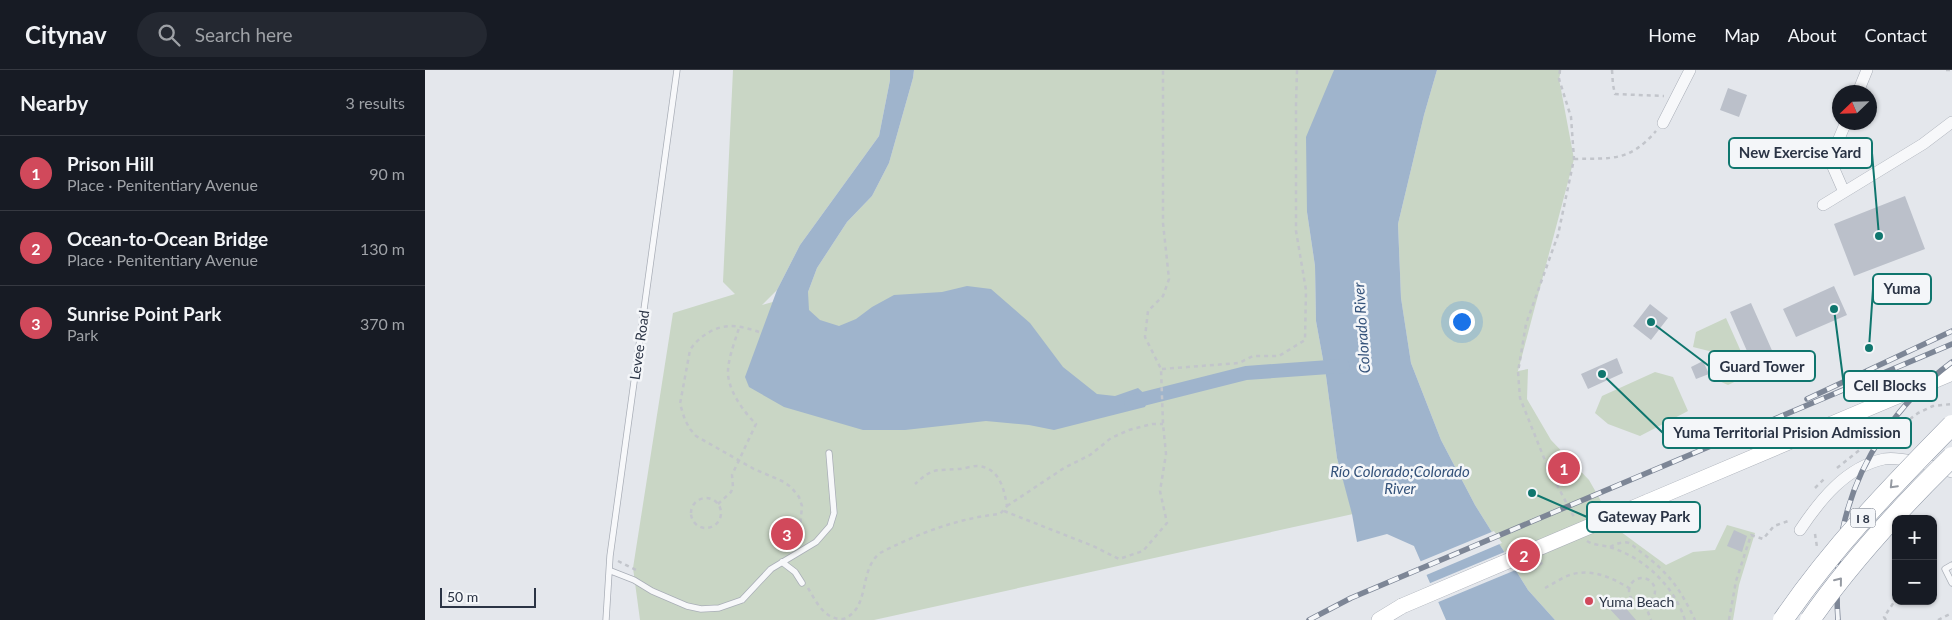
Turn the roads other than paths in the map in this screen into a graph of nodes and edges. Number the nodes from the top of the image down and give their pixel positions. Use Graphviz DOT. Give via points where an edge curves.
graph roads {
  1 [pos="677,70"];
  2 [pos="1690,70"];
  3 [pos="1867,70"];
  4 [pos="1861,85"];
  5 [pos="1952,122"];
  6 [pos="1663,123"];
  7 [pos="1843,130"];
  8 [pos="1844,192"];
  9 [pos="1823,205"];
  10 [pos="1952,373"];
  11 [pos="1952,425"];
  12 [pos="829,453"];
  13 [pos="1952,457"];
  14 [pos="1952,472"];
  15 [pos="1800,530"];
  16 [pos="782,562"];
  17 [pos="1952,565"];
  18 [pos="611,571"];
  19 [pos="802,583"];
  20 [pos="1952,583"];
  21 [pos="606,620"];
  22 [pos="1379,620"];
  23 [pos="1783,620"];
  24 [pos="1810,620"];
  1 -- 18 [label="lane, Levee Road"];
  2 -- 6 [label="street"];
  3 -- 4 [label="street"];
  5 -- 8 [label="street" via="1923,144"];
  7 -- 8 [label="street" via="1830,160"];
  8 -- 9 [label="street"];
  10 -- 22 [label="street, bridge" via="1402,606"];
  11 -- 23 [label="highway, I 8, one-way, bridge" via="1869,510"];
  12 -- 16 [label="lane" via="833,513 830,526 817,542"];
  24 -- 13 [label="highway, I 8, one-way, bridge" via="1877,535"];
  14 -- 15 [label="street" via="1915,462 1885,459 1866,466 1850,473 1816,506"];
  16 -- 18 [label="lane" via="771,569 742,600 719,608 687,606"];
  16 -- 19 [label="lane" via="795,572"];
  17 -- 20 [label="lane" via="1945,569"];
  18 -- 21 [label="lane, Levee Road"];
}
